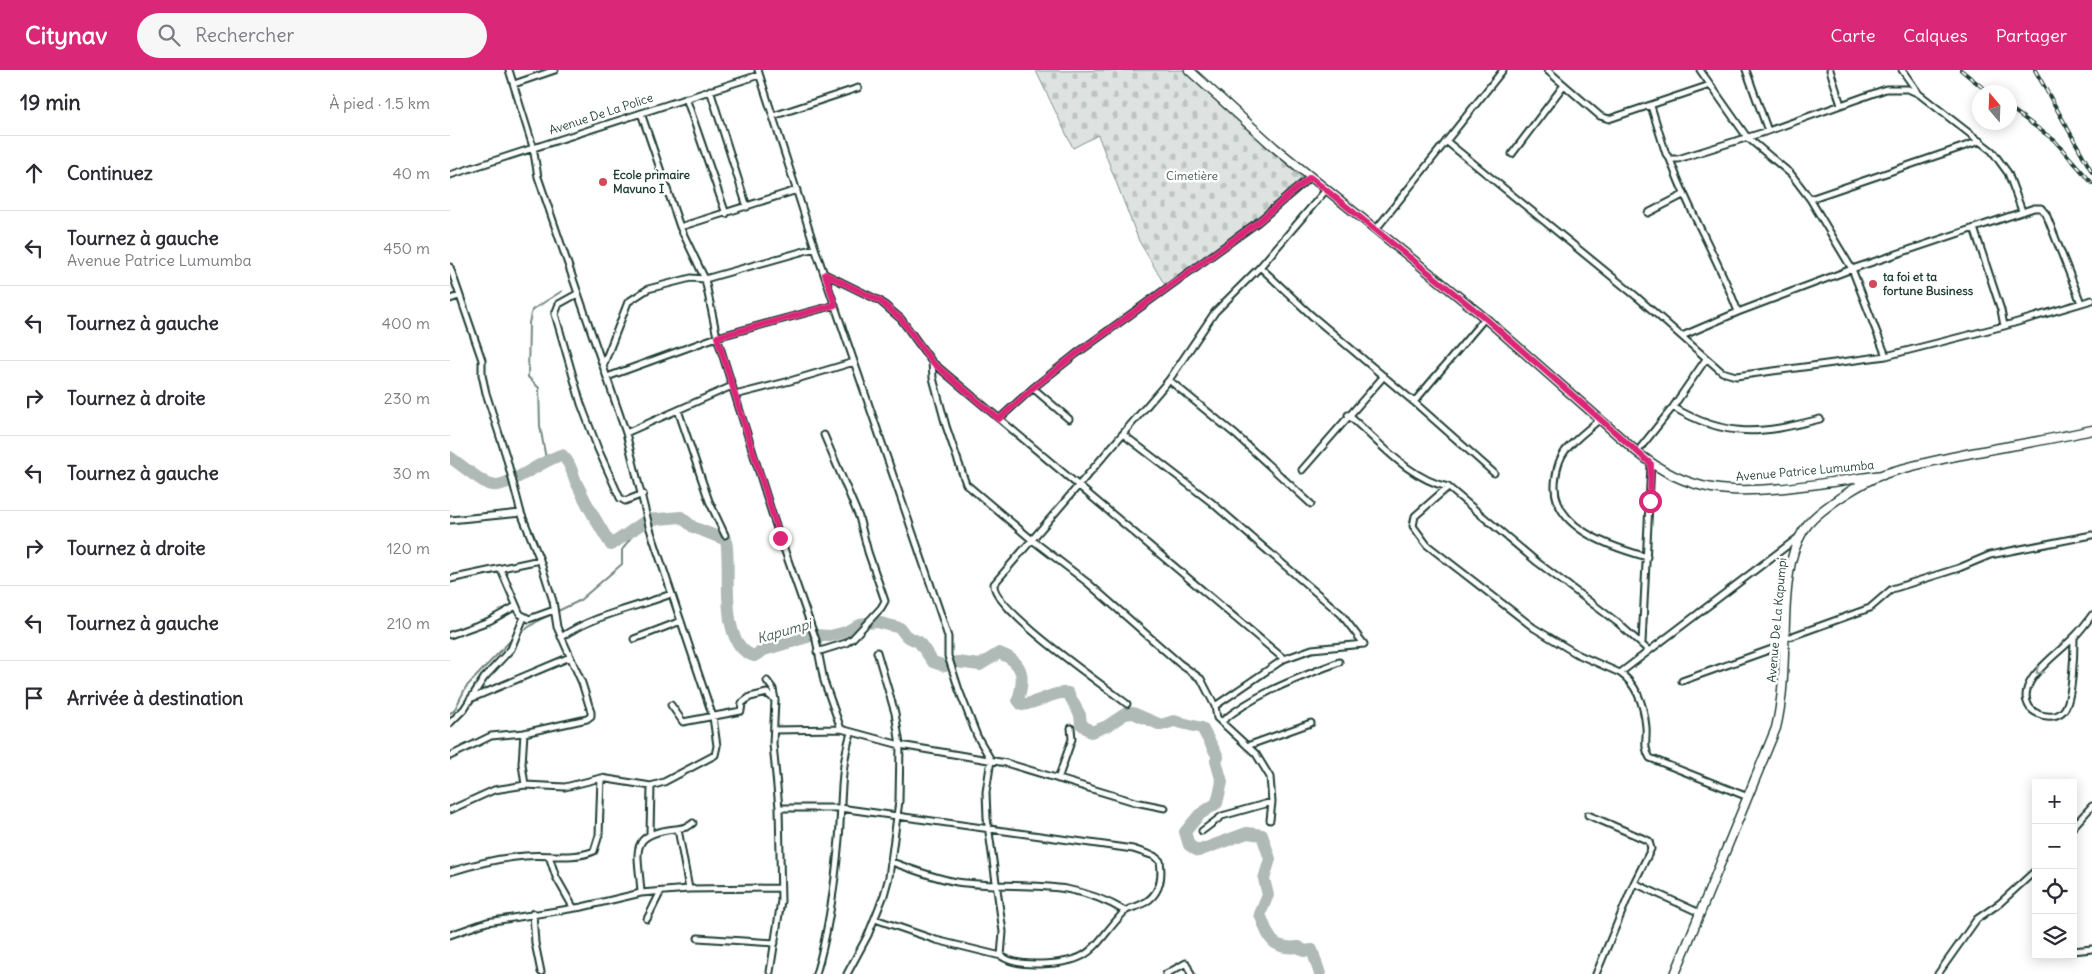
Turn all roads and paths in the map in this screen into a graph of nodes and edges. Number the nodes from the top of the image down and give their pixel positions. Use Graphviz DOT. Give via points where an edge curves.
graph roads {
  1 [pos="509,70"];
  2 [pos="555,70"];
  3 [pos="1189,70"];
  4 [pos="1503,70"];
  5 [pos="1546,70"];
  6 [pos="1700,70"];
  7 [pos="1746,70"];
  8 [pos="1830,70"];
  9 [pos="1902,70"];
  10 [pos="758,73"];
  11 [pos="514,84"];
  12 [pos="1564,85"];
  13 [pos="1710,85"];
  14 [pos="858,88"];
  15 [pos="710,90"];
  16 [pos="1919,94"];
  17 [pos="686,98"];
  18 [pos="1841,105"];
  19 [pos="1651,106"];
  20 [pos="640,113"];
  21 [pos="773,116"];
  22 [pos="1768,131"];
  23 [pos="1747,137"];
  24 [pos="1446,141"];
  25 [pos="1980,141"];
  26 [pos="533,147"];
  27 [pos="1512,154"];
  28 [pos="1670,159"];
  29 [pos="450,175"];
  30 [pos="1310,177"];
  31 [pos="797,190"];
  32 [pos="1326,190"];
  33 [pos="1683,195"];
  34 [pos="1810,199"];
  35 [pos="747,207"];
  36 [pos="2022,211"];
  37 [pos="1648,213"];
  38 [pos="726,214"];
  39 [pos="680,227"];
  40 [pos="1376,228"];
  41 [pos="1974,228"];
  42 [pos="815,248"];
  43 [pos="450,267"];
  44 [pos="1260,267"];
  45 [pos="1852,270"];
  46 [pos="825,274"];
  47 [pos="705,279"];
  48 [pos="577,294"];
  49 [pos="459,296"];
  50 [pos="450,299"];
  51 [pos="2092,300"];
  52 [pos="2082,303"];
  53 [pos="835,305"];
  54 [pos="1738,312"];
  55 [pos="1485,318"];
  56 [pos="2004,326"];
  57 [pos="1682,336"];
  58 [pos="717,337"];
  59 [pos="1886,356"];
  60 [pos="1706,359"];
  61 [pos="854,362"];
  62 [pos="932,362"];
  63 [pos="603,366"];
  64 [pos="1384,376"];
  65 [pos="607,377"];
  66 [pos="1169,380"];
  67 [pos="732,386"];
  68 [pos="1033,388"];
  69 [pos="735,395"];
  70 [pos="1414,402"];
  71 [pos="1673,407"];
  72 [pos="678,410"];
  73 [pos="1348,415"];
  74 [pos="999,419"];
  75 [pos="1069,419"];
  76 [pos="1600,419"];
  77 [pos="1820,419"];
  78 [pos="2092,430"];
  79 [pos="626,434"];
  80 [pos="824,435"];
  81 [pos="1124,435"];
  82 [pos="1637,452"];
  83 [pos="1651,464"];
  84 [pos="1302,470"];
  85 [pos="1494,474"];
  86 [pos="1883,475"];
  87 [pos="1078,486"];
  88 [pos="1448,486"];
  89 [pos="643,494"];
  90 [pos="1311,504"];
  91 [pos="521,513"];
  92 [pos="450,520"];
  93 [pos="1802,534"];
  94 [pos="725,535"];
  95 [pos="2092,535"];
  96 [pos="1031,539"];
  97 [pos="1647,557"];
  98 [pos="540,560"];
  99 [pos="501,570"];
  100 [pos="450,579"];
  101 [pos="672,594"];
  102 [pos="516,606"];
  103 [pos="554,610"];
  104 [pos="2092,615"];
  105 [pos="524,618"];
  106 [pos="681,621"];
  107 [pos="450,635"];
  108 [pos="561,637"];
  109 [pos="2074,638"];
  110 [pos="634,639"];
  111 [pos="1783,642"];
  112 [pos="1642,643"];
  113 [pos="1649,651"];
  114 [pos="817,652"];
  115 [pos="878,652"];
  116 [pos="570,657"];
  117 [pos="1284,659"];
  118 [pos="1339,662"];
  119 [pos="1620,673"];
  120 [pos="767,681"];
  121 [pos="1682,681"];
  122 [pos="470,699"];
  123 [pos="775,700"];
  124 [pos="1127,704"];
  125 [pos="671,705"];
  126 [pos="1215,706"];
  127 [pos="713,717"];
  128 [pos="1221,722"];
  129 [pos="450,723"];
  130 [pos="1311,723"];
  131 [pos="1072,728"];
  132 [pos="840,729"];
  133 [pos="774,730"];
  134 [pos="524,733"];
  135 [pos="851,733"];
  136 [pos="900,745"];
  137 [pos="1247,746"];
  138 [pos="450,756"];
  139 [pos="991,760"];
  140 [pos="601,778"];
  141 [pos="1058,779"];
  142 [pos="525,785"];
  143 [pos="651,786"];
  144 [pos="1749,798"];
  145 [pos="1272,802"];
  146 [pos="2092,806"];
  147 [pos="778,808"];
  148 [pos="840,808"];
  149 [pos="1165,808"];
  150 [pos="450,810"];
  151 [pos="1588,815"];
  152 [pos="897,817"];
  153 [pos="1270,820"];
  154 [pos="693,823"];
  155 [pos="2076,824"];
  156 [pos="678,829"];
  157 [pos="988,830"];
  158 [pos="1202,831"];
  159 [pos="650,833"];
  160 [pos="549,856"];
  161 [pos="892,862"];
  162 [pos="450,872"];
  163 [pos="2032,874"];
  164 [pos="996,884"];
  165 [pos="1634,884"];
  166 [pos="780,888"];
  167 [pos="688,889"];
  168 [pos="641,893"];
  169 [pos="660,893"];
  170 [pos="573,907"];
  171 [pos="1125,911"];
  172 [pos="533,913"];
  173 [pos="1700,913"];
  174 [pos="647,919"];
  175 [pos="875,919"];
  176 [pos="450,935"];
  177 [pos="698,938"];
  178 [pos="775,943"];
  179 [pos="2092,949"];
  180 [pos="2077,951"];
  181 [pos="1001,956"];
  182 [pos="541,972"];
  183 [pos="770,972"];
  184 [pos="816,974"];
  185 [pos="847,974"];
  186 [pos="1166,974"];
  187 [pos="1191,974"];
  188 [pos="1596,974"];
  189 [pos="1675,974"];
  190 [pos="1938,974"];
  1 -- 11 [label="street"];
  2 -- 11 [label="street"];
  3 -- 30 [label="street, Avenue Patrice Lumumba"];
  4 -- 24 [label="street"];
  5 -- 12 [label="street"];
  6 -- 13 [label="street"];
  7 -- 22 [label="street"];
  8 -- 18 [label="street"];
  9 -- 16 [label="street"];
  10 -- 15 [label="street, Avenue De La Police"];
  10 -- 21 [label="street"];
  11 -- 26 [label="street"];
  12 -- 19 [label="street" via="1609,120"];
  12 -- 27 [label="street"];
  13 -- 19 [label="street"];
  13 -- 23 [label="street"];
  14 -- 21 [label="street"];
  15 -- 17 [label="street, Avenue De La Police"];
  15 -- 35 [label="street"];
  16 -- 18 [label="street" via="1908,89 1886,89"];
  16 -- 25 [label="street"];
  17 -- 20 [label="street, Avenue De La Police"];
  17 -- 38 [label="street"];
  18 -- 22 [label="street"];
  19 -- 28 [label="street"];
  20 -- 26 [label="street, Avenue De La Police"];
  20 -- 39 [label="street"];
  21 -- 31 [label="street"];
  22 -- 23 [label="street"];
  23 -- 28 [label="street"];
  23 -- 34 [label="street" via="1791,174"];
  24 -- 40 [label="street"];
  24 -- 57 [label="street"];
  25 -- 34 [label="street"];
  25 -- 36 [label="street" via="2008,173"];
  26 -- 29 [label="street, Avenue De La Police"];
  26 -- 48 [label="street" via="538,177"];
  28 -- 33 [label="street"];
  30 -- 32 [label="street, Avenue Patrice Lumumba"];
  30 -- 68 [label="street" via="1258,222"];
  31 -- 35 [label="street"];
  31 -- 42 [label="street"];
  32 -- 40 [label="street, Avenue Patrice Lumumba"];
  32 -- 44 [label="street"];
  33 -- 37 [label="street"];
  33 -- 54 [label="street" via="1725,277"];
  34 -- 45 [label="street"];
  35 -- 38 [label="street"];
  36 -- 41 [label="street"];
  36 -- 52 [label="street" via="2041,208 2046,214"];
  38 -- 39 [label="street"];
  39 -- 47 [label="street"];
  40 -- 55 [label="street, Avenue Patrice Lumumba"];
  41 -- 45 [label="street"];
  41 -- 56 [label="street"];
  42 -- 46 [label="street"];
  42 -- 47 [label="street"];
  43 -- 49 [label="street"];
  44 -- 64 [label="street"];
  44 -- 66 [label="street" via="1215,312"];
  45 -- 54 [label="street"];
  45 -- 59 [label="street"];
  46 -- 53 [label="street"];
  46 -- 62 [label="street" via="880,301 901,319"];
  47 -- 58 [label="street"];
  47 -- 63 [label="street" via="691,278 648,289 628,302"];
  48 -- 63 [label="street"];
  48 -- 89 [label="street" via="559,304 554,314 574,383 620,498 625,501"];
  49 -- 50 [label="street"];
  49 -- 91 [label="street" via="482,360 486,394"];
  51 -- 52 [label="street"];
  52 -- 56 [label="street"];
  53 -- 58 [label="street"];
  53 -- 61 [label="street"];
  54 -- 57 [label="street"];
  55 -- 70 [label="street"];
  55 -- 76 [label="street, Avenue Patrice Lumumba"];
  56 -- 59 [label="street"];
  57 -- 60 [label="street"];
  58 -- 65 [label="street"];
  58 -- 67 [label="street"];
  59 -- 60 [label="street" via="1736,376 1722,372"];
  60 -- 71 [label="street"];
  61 -- 69 [label="street"];
  61 -- 139 [label="street" via="948,637 948,656 954,675 977,736"];
  62 -- 74 [label="street"];
  62 -- 96 [label="street" via="946,426 966,484"];
  63 -- 65 [label="street"];
  64 -- 70 [label="street"];
  64 -- 73 [label="street"];
  65 -- 79 [label="street"];
  66 -- 81 [label="street"];
  66 -- 90 [label="street" via="1236,435"];
  67 -- 69 [label="street"];
  67 -- 72 [label="street"];
  68 -- 74 [label="street"];
  68 -- 75 [label="street"];
  69 -- 114 [label="street" via="816,640"];
  70 -- 85 [label="street"];
  71 -- 77 [label="street" via="1708,425 1732,430 1762,431"];
  71 -- 82 [label="street"];
  72 -- 79 [label="street"];
  72 -- 94 [label="street" via="709,501"];
  73 -- 84 [label="street"];
  73 -- 88 [label="street" via="1416,474 1431,483"];
  74 -- 87 [label="street"];
  76 -- 82 [label="street, Avenue Patrice Lumumba"];
  76 -- 97 [label="street" via="1565,451 1557,467 1554,483 1559,509 1568,520 1602,542"];
  78 -- 86 [label="street, Avenue De La Kapumpi" via="1952,457"];
  79 -- 89 [label="street"];
  80 -- 114 [label="street" via="858,517 885,601 853,638"];
  81 -- 87 [label="street"];
  81 -- 117 [label="street" via="1211,502 1340,614 1364,644 1312,649"];
  82 -- 83 [label="street, Avenue Patrice Lumumba"];
  83 -- 86 [label="street, Avenue Patrice Lumumba" via="1693,483 1734,490"];
  83 -- 97 [label="street"];
  86 -- 93 [label="street, Avenue De La Kapumpi" via="1820,514"];
  87 -- 96 [label="street"];
  87 -- 117 [label="street"];
  88 -- 112 [label="street" via="1537,562"];
  88 -- 119 [label="street" via="1415,516 1413,526 1418,534 1534,628 1577,654"];
  89 -- 101 [label="street" via="649,526"];
  91 -- 92 [label="street"];
  91 -- 98 [label="street"];
  93 -- 111 [label="street, Avenue De La Kapumpi" via="1791,562"];
  93 -- 113 [label="street"];
  95 -- 111 [label="street" via="1990,555 1892,589 1870,608"];
  96 -- 124 [label="street" via="994,584 997,598 1075,665"];
  96 -- 126 [label="street" via="1201,679"];
  97 -- 112 [label="street"];
  98 -- 99 [label="street"];
  98 -- 103 [label="street"];
  99 -- 100 [label="street"];
  99 -- 102 [label="street"];
  101 -- 106 [label="street"];
  101 -- 108 [label="street" via="573,628"];
  102 -- 105 [label="street"];
  102 -- 107 [label="street" via="489,621"];
  103 -- 105 [label="street" via="538,617"];
  103 -- 108 [label="street"];
  104 -- 109 [label="street"];
  105 -- 122 [label="street" via="511,649"];
  106 -- 110 [label="street"];
  106 -- 127 [label="street"];
  108 -- 116 [label="street"];
  109 -- 109 [label="street, one-way" via="2032,678 2025,691 2032,710 2044,716 2055,716 2064,710 2068,700"];
  111 -- 121 [label="street"];
  111 -- 144 [label="street, Avenue De La Kapumpi" via="1781,711"];
  112 -- 113 [label="street"];
  113 -- 119 [label="street"];
  114 -- 132 [label="street"];
  115 -- 136 [label="street" via="895,713"];
  116 -- 122 [label="street"];
  116 -- 134 [label="street" via="582,683 591,716"];
  117 -- 126 [label="street"];
  118 -- 128 [label="street" via="1274,687"];
  119 -- 144 [label="street" via="1636,689 1646,729 1646,752 1650,758"];
  120 -- 123 [label="street"];
  122 -- 129 [label="street"];
  123 -- 127 [label="street" via="767,693 750,697 742,703 741,711"];
  123 -- 133 [label="street"];
  125 -- 127 [label="street" via="684,722"];
  126 -- 128 [label="street"];
  127 -- 143 [label="street" via="715,755"];
  128 -- 137 [label="street"];
  130 -- 137 [label="street"];
  131 -- 141 [label="street" via="1072,739"];
  132 -- 133 [label="street"];
  132 -- 135 [label="street"];
  133 -- 147 [label="street"];
  134 -- 138 [label="street" via="491,736"];
  134 -- 142 [label="street" via="522,764"];
  135 -- 136 [label="street"];
  135 -- 148 [label="street"];
  136 -- 139 [label="street"];
  136 -- 152 [label="street"];
  137 -- 145 [label="street" via="1270,777"];
  139 -- 141 [label="street"];
  139 -- 157 [label="street" via="986,792"];
  140 -- 142 [label="street" via="565,786"];
  140 -- 143 [label="street"];
  140 -- 160 [label="street" via="599,835 594,851"];
  141 -- 149 [label="street"];
  142 -- 150 [label="street" via="494,790"];
  143 -- 159 [label="street"];
  144 -- 173 [label="street, Avenue De La Kapumpi"];
  145 -- 153 [label="street"];
  145 -- 158 [label="street" via="1222,816"];
  146 -- 155 [label="street"];
  147 -- 148 [label="street"];
  147 -- 166 [label="street"];
  148 -- 152 [label="street"];
  148 -- 184 [label="street" via="839,840 827,926"];
  151 -- 165 [label="street" via="1649,841 1651,849"];
  152 -- 157 [label="street"];
  152 -- 161 [label="street"];
  154 -- 156 [label="street"];
  156 -- 159 [label="street"];
  156 -- 167 [label="street"];
  157 -- 164 [label="street"];
  157 -- 171 [label="street" via="1133,849 1154,856 1160,861 1161,869 1158,889 1142,904"];
  159 -- 168 [label="street" via="642,838 639,848"];
  160 -- 162 [label="street" via="496,860"];
  160 -- 170 [label="street" via="556,877"];
  161 -- 164 [label="street" via="938,878"];
  161 -- 175 [label="street"];
  163 -- 190 [label="street" via="2000,904 1977,919"];
  164 -- 171 [label="street" via="1069,888 1102,898"];
  164 -- 181 [label="street" via="1003,932"];
  165 -- 173 [label="street"];
  165 -- 188 [label="street"];
  166 -- 167 [label="street"];
  166 -- 178 [label="street"];
  167 -- 169 [label="street"];
  168 -- 169 [label="street"];
  168 -- 170 [label="street"];
  169 -- 174 [label="street"];
  170 -- 172 [label="street"];
  171 -- 181 [label="street" via="1097,947 1081,959 1031,964 1010,962"];
  172 -- 176 [label="street" via="472,925"];
  172 -- 182 [label="street"];
  173 -- 189 [label="street, Avenue De La Kapumpi"];
  175 -- 181 [label="street" via="936,940"];
  175 -- 185 [label="street"];
  177 -- 178 [label="street"];
  178 -- 183 [label="street"];
  179 -- 180 [label="street"];
  186 -- 187 [label="street" via="1186,963"];
}
